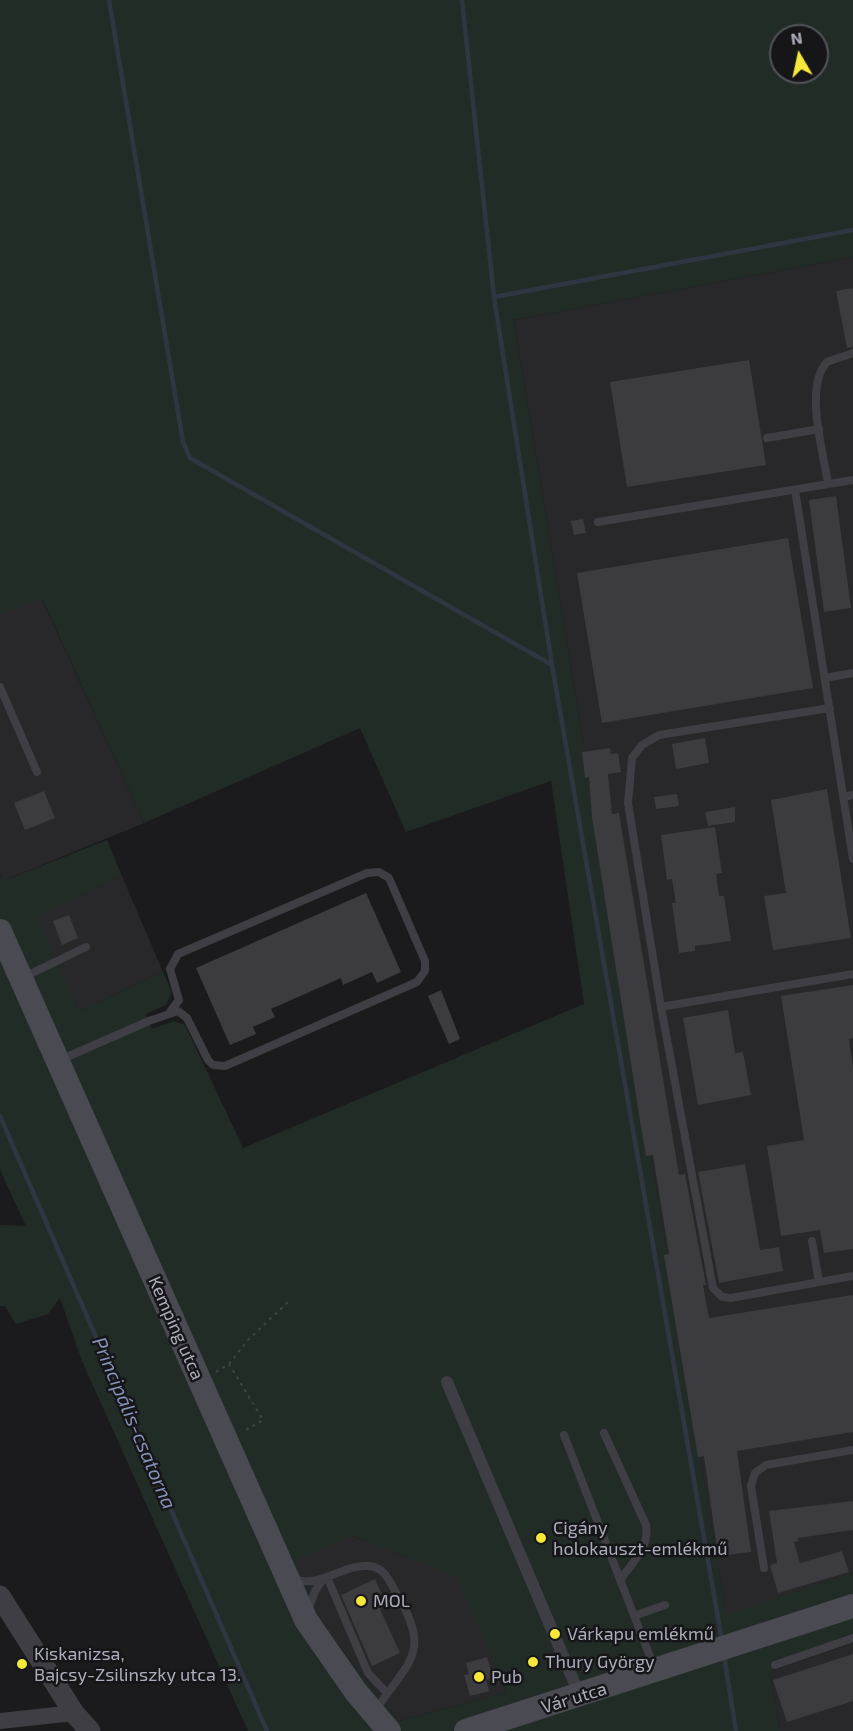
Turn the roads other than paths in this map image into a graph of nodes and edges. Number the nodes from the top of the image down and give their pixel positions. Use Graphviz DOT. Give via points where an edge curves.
graph roads {
  1 [pos="853,353"];
  2 [pos="819,429"];
  3 [pos="767,438"];
  4 [pos="853,481"];
  5 [pos="828,483"];
  6 [pos="795,490"];
  7 [pos="598,522"];
  8 [pos="853,673"];
  9 [pos="825,678"];
  10 [pos="0,687"];
  11 [pos="830,708"];
  12 [pos="37,772"];
  13 [pos="853,795"];
  14 [pos="843,797"];
  15 [pos="853,859"];
  16 [pos="0,931"];
  17 [pos="86,947"];
  18 [pos="853,974"];
  19 [pos="21,978"];
  20 [pos="661,1007"];
  21 [pos="170,1012"];
  22 [pos="57,1061"];
  23 [pos="813,1242"];
  24 [pos="853,1276"];
  25 [pos="819,1282"];
  26 [pos="447,1382"];
  27 [pos="604,1433"];
  28 [pos="564,1435"];
  29 [pos="853,1450"];
  30 [pos="764,1568"];
  31 [pos="285,1577"];
  32 [pos="325,1578"];
  33 [pos="620,1580"];
  34 [pos="0,1596"];
  35 [pos="665,1605"];
  36 [pos="853,1606"];
  37 [pos="634,1616"];
  38 [pos="306,1620"];
  39 [pos="853,1638"];
  40 [pos="775,1665"];
  41 [pos="656,1671"];
  42 [pos="387,1693"];
  43 [pos="580,1696"];
  44 [pos="74,1713"];
  45 [pos="0,1721"];
  46 [pos="381,1722"];
  47 [pos="90,1731"];
  48 [pos="466,1731"];
  1 -- 2 [label="lane" via="827,362 817,378"];
  2 -- 3 [label="lane"];
  2 -- 5 [label="lane"];
  4 -- 5 [label="lane"];
  5 -- 6 [label="lane"];
  6 -- 7 [label="lane"];
  6 -- 9 [label="lane"];
  8 -- 9 [label="lane"];
  9 -- 11 [label="lane"];
  10 -- 12 [label="lane"];
  11 -- 14 [label="lane"];
  11 -- 20 [label="lane" via="659,735 642,745 632,758 628,803"];
  13 -- 14 [label="lane"];
  14 -- 15 [label="lane"];
  16 -- 19 [label="main road, Kemping utca"];
  17 -- 19 [label="lane"];
  18 -- 20 [label="lane"];
  19 -- 22 [label="main road, Kemping utca"];
  20 -- 25 [label="lane" via="713,1288 723,1297 731,1298"];
  21 -- 21 [label="lane" via="185,1015 208,1060 225,1066 417,982 425,971 425,961 389,878 379,872 367,873 178,954 170,969 178,1000"];
  21 -- 22 [label="lane"];
  22 -- 31 [label="main road, Kemping utca"];
  23 -- 25 [label="lane"];
  24 -- 25 [label="lane"];
  26 -- 43 [label="street"];
  27 -- 33 [label="lane" via="648,1535 646,1544"];
  28 -- 33 [label="lane"];
  29 -- 30 [label="lane" via="766,1466 755,1473 751,1486"];
  31 -- 32 [label="lane" via="298,1581"];
  31 -- 38 [label="main road, Kemping utca"];
  32 -- 38 [label="lane" via="315,1591"];
  32 -- 42 [label="lane" via="368,1673"];
  32 -- 42 [label="lane" via="358,1566 380,1568 403,1604 414,1633 414,1652"];
  33 -- 37 [label="lane"];
  34 -- 44 [label="street"];
  35 -- 37 [label="lane"];
  36 -- 41 [label="main road, Vár utca"];
  37 -- 41 [label="lane"];
  38 -- 46 [label="main road, Kemping utca"];
  39 -- 40 [label="lane"];
  41 -- 43 [label="main road, Vár utca"];
  42 -- 46 [label="lane"];
  43 -- 48 [label="main road, Vár utca"];
  44 -- 45 [label="street"];
  44 -- 47 [label="street"];
}
